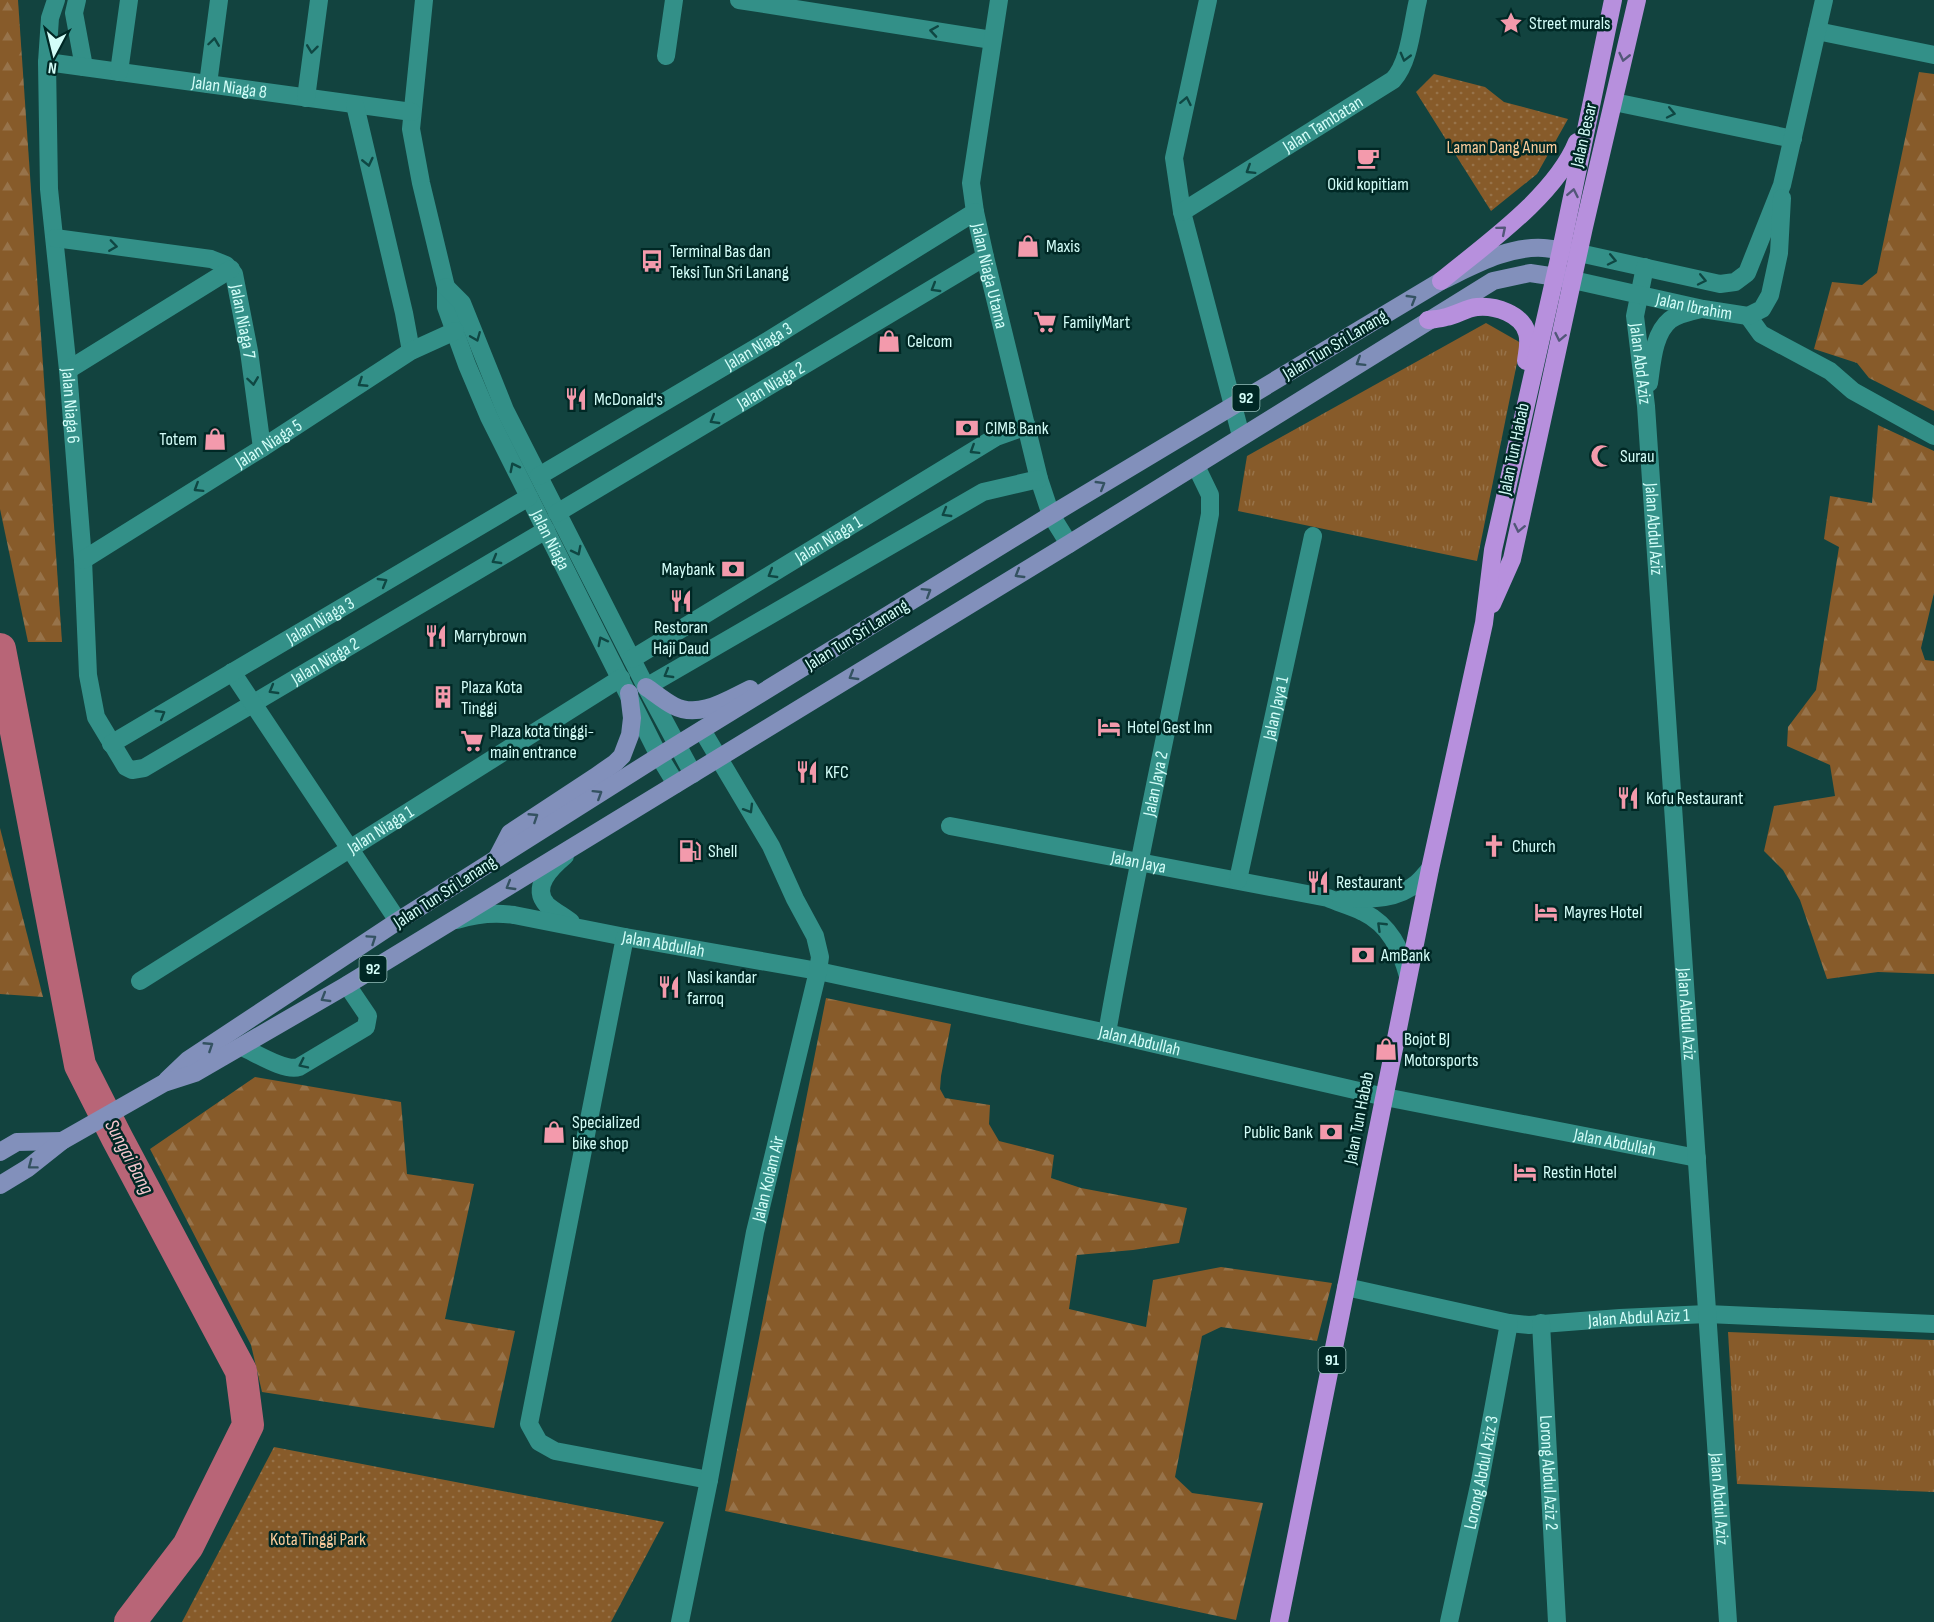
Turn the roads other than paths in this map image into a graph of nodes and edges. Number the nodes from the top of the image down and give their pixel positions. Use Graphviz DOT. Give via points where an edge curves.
graph roads {
  1 [pos="56,0"];
  2 [pos="77,0"];
  3 [pos="129,0"];
  4 [pos="219,0"];
  5 [pos="319,0"];
  6 [pos="424,0"];
  7 [pos="674,0"];
  8 [pos="739,0"];
  9 [pos="999,0"];
  10 [pos="1208,0"];
  11 [pos="1418,0"];
  12 [pos="1613,0"];
  13 [pos="1637,0"];
  14 [pos="1824,0"];
  15 [pos="1817,31"];
  16 [pos="992,40"];
  17 [pos="1934,55"];
  18 [pos="666,57"];
  19 [pos="47,62"];
  20 [pos="84,67"];
  21 [pos="119,72"];
  22 [pos="208,84"];
  23 [pos="306,98"];
  24 [pos="1614,102"];
  25 [pos="355,105"];
  26 [pos="412,112"];
  27 [pos="1589,112"];
  28 [pos="1793,139"];
  29 [pos="1782,185"];
  30 [pos="975,212"];
  31 [pos="1182,212"];
  32 [pos="54,238"];
  33 [pos="1570,252"];
  34 [pos="985,257"];
  35 [pos="1645,267"];
  36 [pos="231,269"];
  37 [pos="1564,278"];
  38 [pos="1441,281"];
  39 [pos="446,287"];
  40 [pos="1638,295"];
  41 [pos="1703,309"];
  42 [pos="1748,316"];
  43 [pos="1428,320"];
  44 [pos="455,331"];
  45 [pos="411,351"];
  46 [pos="68,370"];
  47 [pos="1233,406"];
  48 [pos="1646,406"];
  49 [pos="1522,420"];
  50 [pos="1027,426"];
  51 [pos="1241,436"];
  52 [pos="1934,436"];
  53 [pos="262,448"];
  54 [pos="1196,466"];
  55 [pos="539,476"];
  56 [pos="1039,479"];
  57 [pos="529,497"];
  58 [pos="557,513"];
  59 [pos="1051,515"];
  60 [pos="546,530"];
  61 [pos="1313,536"];
  62 [pos="1069,544"];
  63 [pos="83,560"];
  64 [pos="1485,623"];
  65 [pos="632,659"];
  66 [pos="232,672"];
  67 [pos="788,678"];
  68 [pos="632,686"];
  69 [pos="252,703"];
  70 [pos="702,730"];
  71 [pos="111,744"];
  72 [pos="677,745"];
  73 [pos="659,756"];
  74 [pos="718,759"];
  75 [pos="693,774"];
  76 [pos="676,784"];
  77 [pos="950,826"];
  78 [pos="578,845"];
  79 [pos="349,848"];
  80 [pos="496,859"];
  81 [pos="1139,862"];
  82 [pos="1430,869"];
  83 [pos="1239,880"];
  84 [pos="1328,898"];
  85 [pos="398,921"];
  86 [pos="449,922"];
  87 [pos="580,928"];
  88 [pos="625,937"];
  89 [pos="818,971"];
  90 [pos="1408,976"];
  91 [pos="140,981"];
  92 [pos="347,985"];
  93 [pos="1107,1033"];
  94 [pos="242,1047"];
  95 [pos="164,1083"];
  96 [pos="1385,1097"];
  97 [pos="62,1141"];
  98 [pos="0,1152"];
  99 [pos="1697,1158"];
  100 [pos="0,1185"];
  101 [pos="1346,1287"];
  102 [pos="1707,1314"];
  103 [pos="1509,1323"];
  104 [pos="1541,1323"];
  105 [pos="1934,1324"];
  106 [pos="709,1480"];
  107 [pos="680,1622"];
  108 [pos="1279,1622"];
  109 [pos="1449,1622"];
  110 [pos="1557,1622"];
  111 [pos="1728,1622"];
  1 -- 19 [label="street, Jalan Niaga 6" via="50,18"];
  2 -- 20 [label="street" via="74,13"];
  3 -- 21 [label="street"];
  22 -- 4 [label="street, one-way"];
  5 -- 23 [label="street, one-way"];
  6 -- 26 [label="street, Jalan Niaga"];
  7 -- 18 [label="street"];
  16 -- 8 [label="street, one-way"];
  9 -- 16 [label="street, Jalan Niaga Utama"];
  31 -- 10 [label="street, one-way" via="1174,158"];
  11 -- 31 [label="street, Jalan Tambatan, one-way" via="1405,60 1393,80"];
  12 -- 27 [label="highway, Jalan Besar"];
  13 -- 24 [label="highway, Jalan Besar, one-way"];
  14 -- 15 [label="street, Jalan Ibrahim"];
  15 -- 17 [label="street"];
  15 -- 28 [label="street, Jalan Ibrahim"];
  16 -- 30 [label="street, Jalan Niaga Utama" via="971,183"];
  19 -- 20 [label="street, Jalan Niaga 8"];
  19 -- 32 [label="street, Jalan Niaga 6" via="49,189"];
  20 -- 21 [label="street, Jalan Niaga 8"];
  21 -- 22 [label="street, Jalan Niaga 8"];
  22 -- 23 [label="street, Jalan Niaga 8"];
  23 -- 25 [label="street, Jalan Niaga 8"];
  24 -- 28 [label="street, one-way"];
  24 -- 33 [label="highway, Jalan Besar"];
  25 -- 26 [label="street, Jalan Niaga 8"];
  25 -- 45 [label="street, one-way"];
  26 -- 39 [label="street, Jalan Niaga" via="411,129 421,183"];
  33 -- 27 [label="highway, Jalan Besar, one-way"];
  38 -- 27 [label="highway, one-way" via="1542,196 1571,157"];
  28 -- 29 [label="street, Jalan Ibrahim"];
  35 -- 29 [label="street, Jalan Ibrahim, one-way" via="1720,284 1735,282 1747,273"];
  29 -- 42 [label="street, Jalan Ibrahim" via="1779,254 1770,295 1762,309"];
  30 -- 34 [label="street, Jalan Niaga Utama"];
  30 -- 55 [label="street, Jalan Niaga 3"];
  31 -- 47 [label="street"];
  32 -- 36 [label="street, Jalan Niaga 7, one-way" via="211,259"];
  32 -- 46 [label="street, Jalan Niaga 6"];
  33 -- 35 [label="street, Jalan Ibrahim, one-way"];
  33 -- 37 [label="highway, Jalan Besar"];
  33 -- 38 [label="main road, Jalan Tun Sri Lanang / 92" via="1514,250"];
  34 -- 50 [label="street, Jalan Niaga Utama"];
  34 -- 58 [label="street, Jalan Niaga 2, one-way"];
  35 -- 40 [label="street, Jalan Abd Aziz"];
  36 -- 46 [label="street"];
  36 -- 53 [label="street, Jalan Niaga 7, one-way" via="249,351"];
  37 -- 40 [label="street, Jalan Ibrahim"];
  37 -- 43 [label="main road, Jalan Tun Sri Lanang / 92" via="1530,273 1493,281"];
  37 -- 49 [label="highway, Jalan Tun Habab"];
  37 -- 64 [label="highway, Jalan Tun Habab, one-way" via="1512,559"];
  47 -- 38 [label="main road, Jalan Tun Sri Lanang / 92, one-way"];
  39 -- 44 [label="street, Jalan Niaga" via="446,306"];
  39 -- 55 [label="street, Jalan Niaga, one-way" via="462,303 506,410"];
  40 -- 41 [label="street, Jalan Ibrahim"];
  40 -- 48 [label="street, Jalan Abd Aziz" via="1635,315"];
  41 -- 42 [label="street, Jalan Ibrahim"];
  41 -- 48 [label="street, Jalan Abd Aziz" via="1670,320 1660,334"];
  42 -- 52 [label="street" via="1761,334 1830,371 1853,391"];
  43 -- 49 [label="highway" via="1485,307 1509,314 1526,328"];
  43 -- 51 [label="main road, Jalan Tun Sri Lanang / 92, one-way"];
  44 -- 45 [label="street, Jalan Niaga 5"];
  57 -- 44 [label="street, Jalan Niaga, one-way" via="489,417"];
  45 -- 53 [label="street, Jalan Niaga 5, one-way"];
  46 -- 63 [label="street, Jalan Niaga 6"];
  47 -- 51 [label="street"];
  59 -- 47 [label="main road, Jalan Tun Sri Lanang / 92, one-way"];
  48 -- 99 [label="street, Jalan Abdul Aziz"];
  49 -- 64 [label="highway, Jalan Tun Habab" via="1493,550"];
  50 -- 56 [label="street, Jalan Niaga Utama"];
  50 -- 65 [label="street, Jalan Niaga 1, one-way" via="996,437"];
  51 -- 54 [label="main road, Jalan Tun Sri Lanang / 92"];
  53 -- 63 [label="street, Jalan Niaga 5, one-way"];
  54 -- 62 [label="main road, Jalan Tun Sri Lanang / 92"];
  54 -- 81 [label="street, Jalan Jaya 2" via="1210,495 1210,514"];
  55 -- 58 [label="street, Jalan Niaga"];
  56 -- 59 [label="street, Jalan Niaga Utama"];
  56 -- 68 [label="street, Jalan Niaga 1, one-way" via="982,492"];
  57 -- 60 [label="street, Jalan Niaga"];
  66 -- 57 [label="street, Jalan Niaga 3, one-way"];
  58 -- 65 [label="street, Jalan Niaga, one-way"];
  59 -- 62 [label="street, Jalan Niaga Utama"];
  67 -- 59 [label="main road, Jalan Tun Sri Lanang / 92, one-way"];
  68 -- 60 [label="street, Jalan Niaga, one-way"];
  60 -- 69 [label="street, Jalan Niaga 2, one-way"];
  61 -- 83 [label="street, Jalan Jaya 1"];
  62 -- 74 [label="main road, Jalan Tun Sri Lanang / 92, one-way"];
  63 -- 71 [label="street, Jalan Niaga 6" via="91,696 96,717"];
  64 -- 82 [label="highway, Jalan Tun Habab"];
  65 -- 68 [label="street, Jalan Niaga"];
  66 -- 69 [label="street"];
  71 -- 66 [label="street, Jalan Niaga 3, one-way"];
  67 -- 68 [label="main road" via="761,684 700,710 682,709"];
  67 -- 70 [label="main road, Jalan Tun Sri Lanang / 92"];
  68 -- 72 [label="street, Jalan Niaga"];
  68 -- 73 [label="street, Jalan Niaga"];
  68 -- 79 [label="street, Jalan Niaga 1"];
  80 -- 68 [label="main road, one-way" via="510,833 622,756 630,735"];
  69 -- 71 [label="street, Jalan Niaga 2" via="138,770 126,767"];
  69 -- 79 [label="street"];
  70 -- 72 [label="main road, Jalan Tun Sri Lanang / 92"];
  70 -- 74 [label="street, Jalan Kolam Air"];
  72 -- 73 [label="main road, Jalan Tun Sri Lanang / 92"];
  72 -- 75 [label="street, Jalan Niaga"];
  73 -- 76 [label="street, Jalan Niaga"];
  80 -- 73 [label="main road, Jalan Tun Sri Lanang / 92, one-way"];
  74 -- 75 [label="main road, Jalan Tun Sri Lanang / 92"];
  74 -- 89 [label="street, Jalan Kolam Air, one-way" via="771,846 815,936 820,957"];
  75 -- 76 [label="main road, Jalan Tun Sri Lanang / 92"];
  76 -- 78 [label="main road, Jalan Tun Sri Lanang / 92"];
  77 -- 81 [label="street, Jalan Jaya"];
  78 -- 86 [label="main road, Jalan Tun Sri Lanang / 92, one-way"];
  78 -- 87 [label="street, Jalan Abdullah" via="548,872 541,889 547,905"];
  79 -- 85 [label="street"];
  79 -- 91 [label="street, Jalan Niaga 1"];
  80 -- 85 [label="main road, Jalan Tun Sri Lanang / 92"];
  81 -- 83 [label="street, Jalan Jaya"];
  81 -- 93 [label="street, Jalan Jaya 2"];
  82 -- 84 [label="street, Jalan Jaya" via="1416,884 1383,898"];
  82 -- 90 [label="highway, Jalan Tun Habab"];
  83 -- 84 [label="street, Jalan Jaya"];
  90 -- 84 [label="street, Jalan Jaya, one-way" via="1402,954 1378,922"];
  95 -- 85 [label="main road, Jalan Tun Sri Lanang / 92, one-way" via="188,1060"];
  86 -- 87 [label="street, Jalan Abdullah" via="499,912"];
  86 -- 92 [label="main road, Jalan Tun Sri Lanang / 92"];
  87 -- 88 [label="street, Jalan Abdullah"];
  88 -- 89 [label="street, Jalan Abdullah"];
  88 -- 106 [label="street" via="529,1424 539,1442 555,1451"];
  89 -- 93 [label="street, Jalan Abdullah"];
  89 -- 106 [label="street, Jalan Kolam Air" via="755,1232"];
  90 -- 96 [label="highway, Jalan Tun Habab"];
  92 -- 94 [label="main road, Jalan Tun Sri Lanang / 92, one-way"];
  92 -- 94 [label="street, one-way" via="368,1016 366,1027 308,1062 290,1069"];
  93 -- 96 [label="street, Jalan Abdullah"];
  94 -- 95 [label="main road, Jalan Tun Sri Lanang / 92" via="195,1073"];
  95 -- 97 [label="main road, Jalan Tun Sri Lanang / 92"];
  96 -- 99 [label="street, Jalan Abdullah"];
  96 -- 101 [label="highway, Jalan Tun Habab / 91"];
  97 -- 98 [label="main road, Jalan Tun Sri Lanang / 92" via="16,1142"];
  97 -- 100 [label="main road, Jalan Tun Sri Lanang / 92, one-way"];
  99 -- 102 [label="street, Jalan Abdul Aziz"];
  101 -- 103 [label="street, Jalan Abdul Aziz 1"];
  101 -- 108 [label="highway, Jalan Tun Habab / 91"];
  102 -- 104 [label="street, Jalan Abdul Aziz 1"];
  102 -- 105 [label="street, Jalan Abdul Aziz 1"];
  102 -- 111 [label="street, Jalan Abdul Aziz"];
  103 -- 104 [label="street, Jalan Abdul Aziz 1"];
  103 -- 109 [label="street, Lorong Abdul Aziz 3"];
  104 -- 110 [label="street, Lorong Abdul Aziz 2"];
  106 -- 107 [label="street, Jalan Kolam Air"];
}
